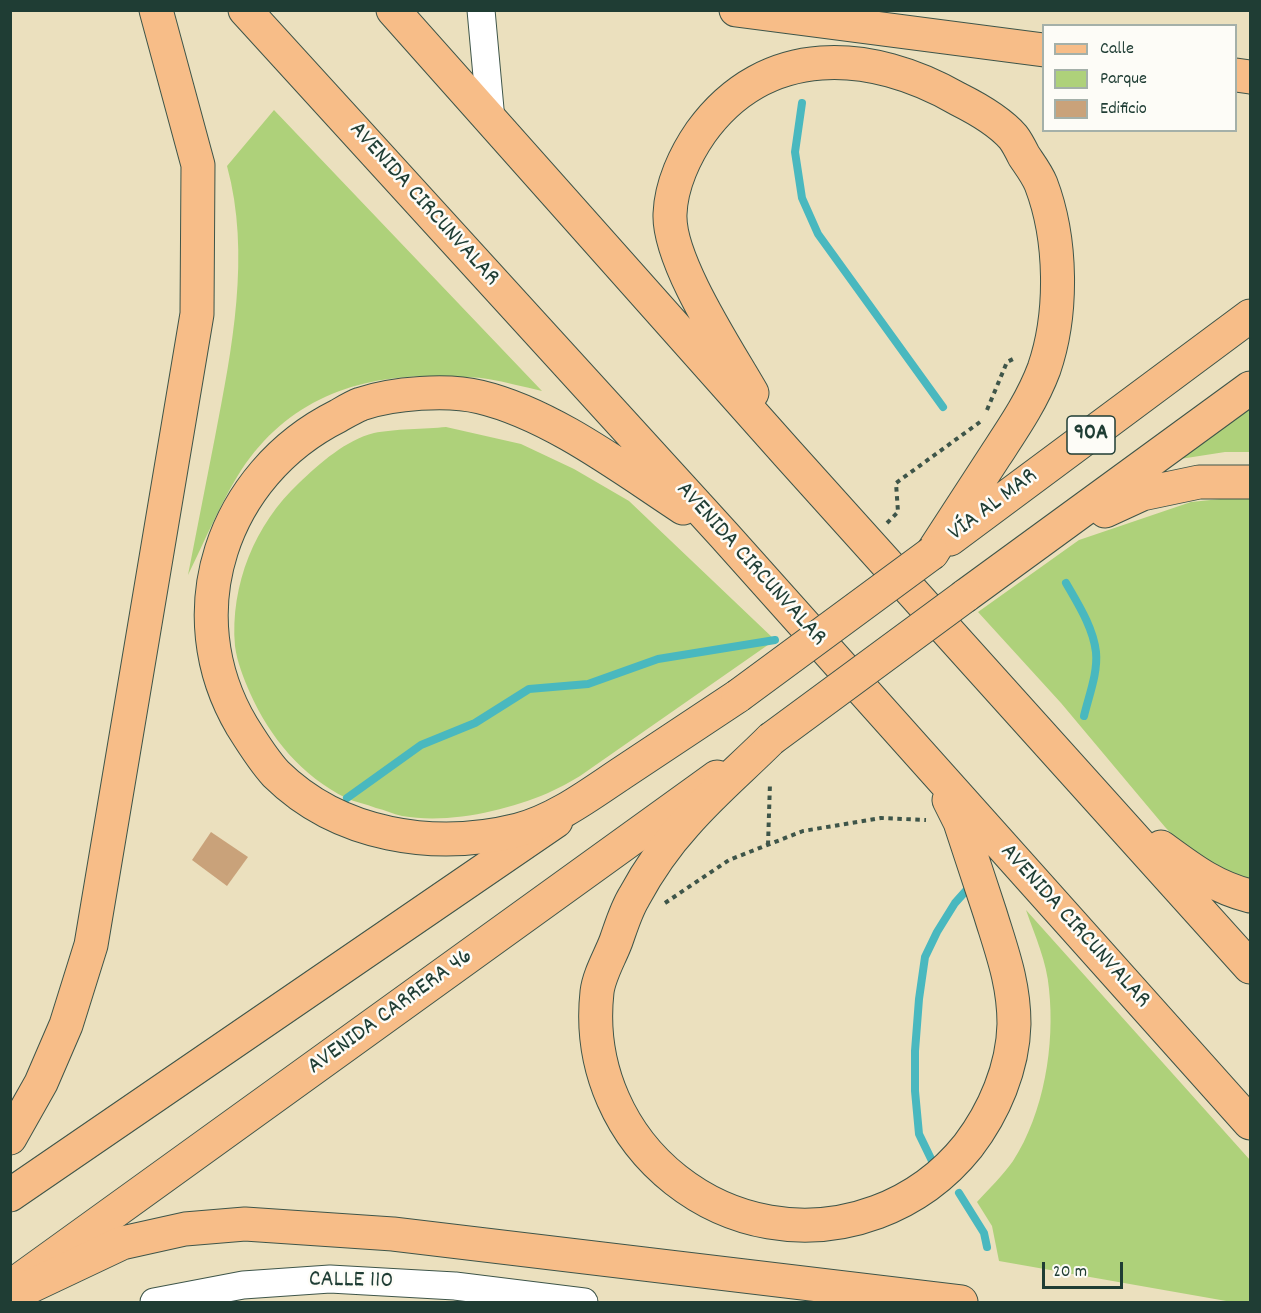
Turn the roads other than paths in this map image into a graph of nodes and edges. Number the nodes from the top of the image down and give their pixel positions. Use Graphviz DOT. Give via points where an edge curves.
graph roads {
  1 [pos="156,10"];
  2 [pos="245,10"];
  3 [pos="393,10"];
  4 [pos="481,10"];
  5 [pos="736,10"];
  6 [pos="1042,50"];
  7 [pos="491,120"];
  8 [pos="1251,316"];
  9 [pos="1251,388"];
  10 [pos="788,454"];
  11 [pos="1251,482"];
  12 [pos="724,535"];
  13 [pos="932,553"];
  14 [pos="965,596"];
  15 [pos="738,696"];
  16 [pos="771,739"];
  17 [pos="935,772"];
  18 [pos="1108,810"];
  19 [pos="1251,896"];
  20 [pos="1251,967"];
  21 [pos="1251,1123"];
  22 [pos="10,1138"];
  23 [pos="10,1196"];
  24 [pos="10,1287"];
  25 [pos="10,1296"];
  26 [pos="154,1302"];
  27 [pos="584,1302"];
  28 [pos="961,1302"];
  1 -- 22 [label="main road" via="198,165 197,314 91,945 66,1025 41,1083"];
  2 -- 12 [label="main road, AVENIDA CIRCUNVALAR"];
  3 -- 7 [label="main road"];
  4 -- 7 [label="street"];
  5 -- 6 [label="main road"];
  7 -- 10 [label="main road"];
  8 -- 13 [label="main road, VÍA AL MAR / 90A"];
  9 -- 14 [label="main road, 90A"];
  10 -- 13 [label="main road" via="702,307 672,238 670,214 677,178 693,143 712,117 745,88 800,65 875,65 944,91 980,111 1012,136 1041,182 1057,254 1052,337 1030,402"];
  10 -- 18 [label="main road"];
  11 -- 14 [label="main road" via="1199,482 1142,494 1083,521"];
  12 -- 15 [label="main road" via="552,425 479,397 412,394 362,404 325,422 266,470 229,527 218,559 210,626 222,683 235,714 275,773 326,811 373,830 416,838 481,838 521,829 563,812"];
  12 -- 17 [label="main road, AVENIDA CIRCUNVALAR"];
  13 -- 15 [label="main road, VÍA AL MAR / 90A, bridge"];
  14 -- 16 [label="main road, 90A, bridge"];
  15 -- 23 [label="main road"];
  16 -- 17 [label="main road" via="685,824 659,857 632,899 597,989 600,1060 618,1112 634,1139 688,1191 726,1211 757,1221 833,1224 891,1207 937,1178 960,1156 996,1100 1007,1068 1014,1026 1011,980 960,822"];
  16 -- 24 [label="main road, AVENIDA CARRERA 46"];
  17 -- 21 [label="main road, AVENIDA CIRCUNVALAR"];
  18 -- 19 [label="main road" via="1196,873 1228,890"];
  18 -- 20 [label="main road"];
  25 -- 28 [label="main road" via="122,1243 185,1229 245,1224 393,1234"];
  26 -- 27 [label="street, CALLE 110" via="243,1285 330,1279 455,1286"];
}
